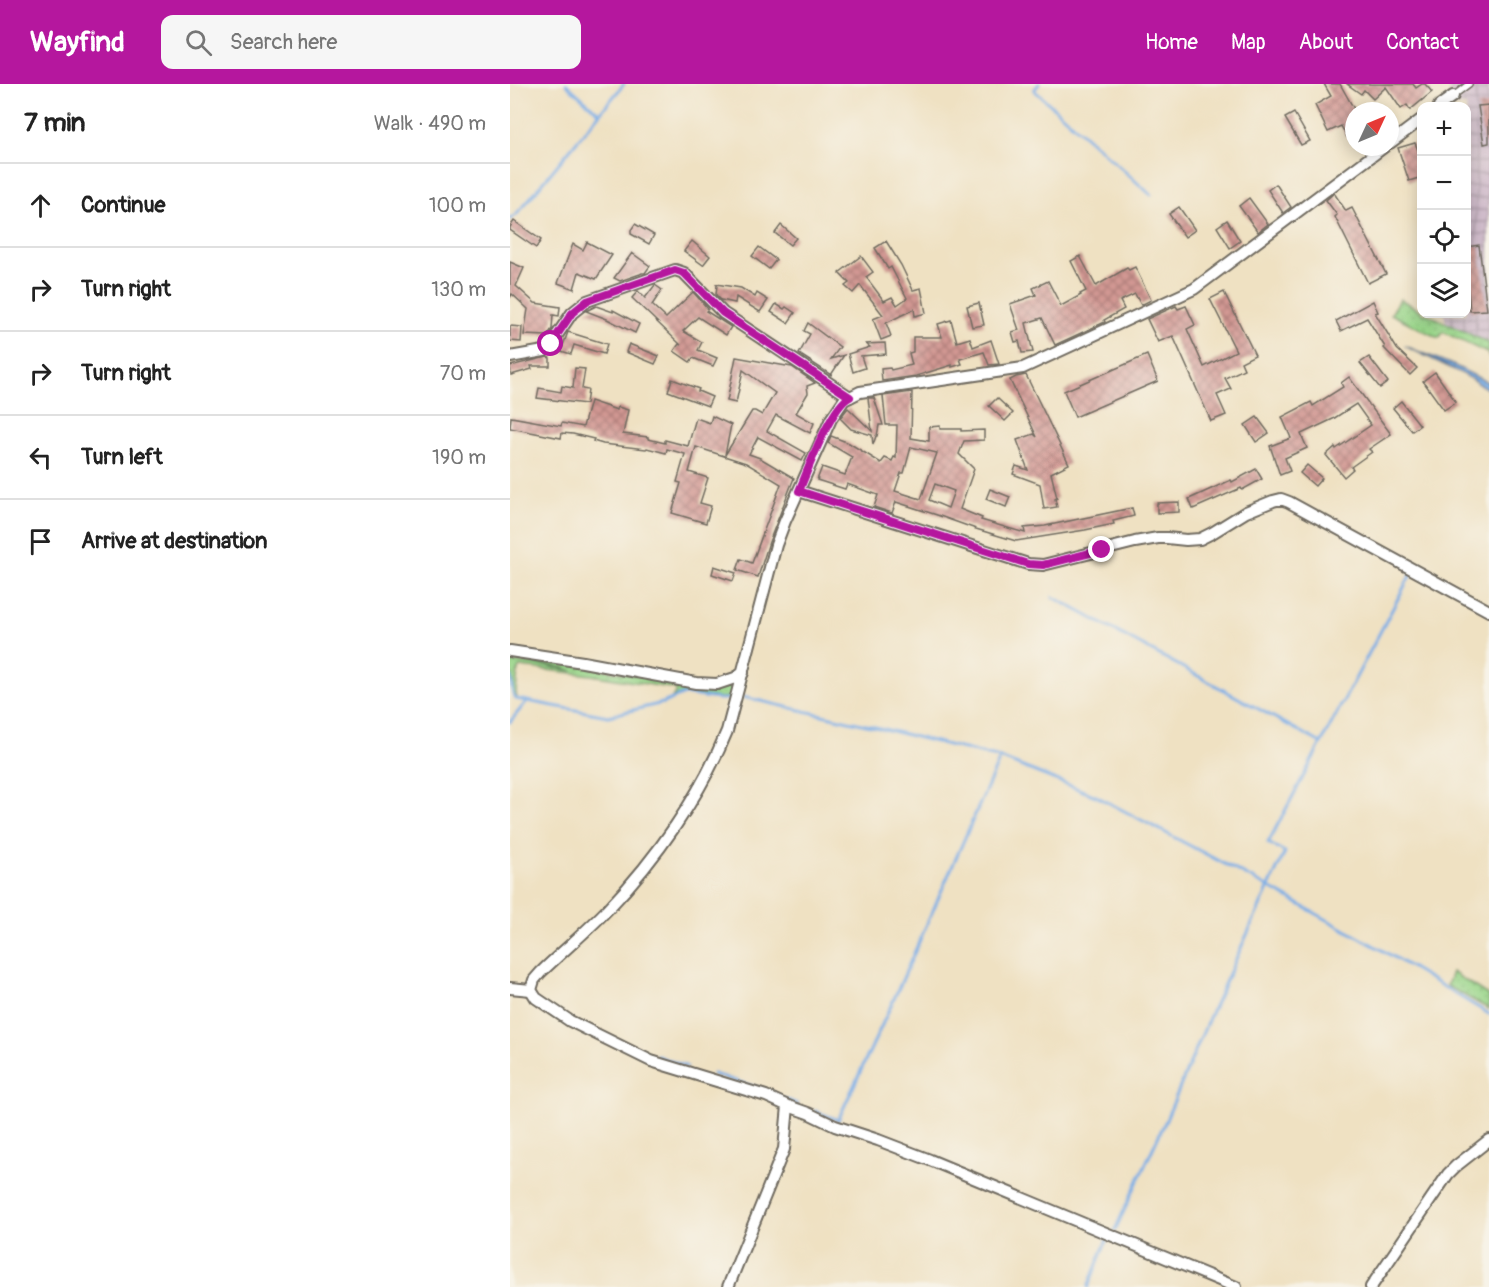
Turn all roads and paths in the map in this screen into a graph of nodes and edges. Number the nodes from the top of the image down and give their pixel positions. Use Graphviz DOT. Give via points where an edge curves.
graph roads {
  1 [pos="1469,84"];
  2 [pos="1453,96"];
  3 [pos="1444,102"];
  4 [pos="1417,123"];
  5 [pos="1399,136"];
  6 [pos="1372,156"];
  7 [pos="510,357"];
  8 [pos="850,397"];
  9 [pos="799,491"];
  10 [pos="1489,611"];
  11 [pos="510,651"];
  12 [pos="743,673"];
  13 [pos="510,988"];
  14 [pos="531,990"];
  15 [pos="788,1106"];
  16 [pos="1489,1140"];
  17 [pos="728,1287"];
  18 [pos="1236,1287"];
  19 [pos="1371,1287"];
  1 -- 2 [label="lane"];
  2 -- 3 [label="street"];
  4 -- 5 [label="street"];
  6 -- 8 [label="street" via="1194,289 1023,368 860,392"];
  7 -- 8 [label="street" via="543,351 572,313 587,301 675,270 684,273 723,313"];
  8 -- 9 [label="street" via="831,419"];
  9 -- 10 [label="street" via="1028,564 1043,565 1158,538 1200,539 1246,512 1281,500"];
  9 -- 12 [label="street" via="777,545"];
  11 -- 12 [label="street" via="696,683 717,684"];
  12 -- 14 [label="street" via="719,751 692,800 628,887 540,972"];
  13 -- 14 [label="street"];
  14 -- 15 [label="street" via="548,1008 651,1061"];
  15 -- 17 [label="street" via="784,1149"];
  15 -- 18 [label="street" via="930,1160"];
  16 -- 19 [label="street" via="1444,1180"];
}
